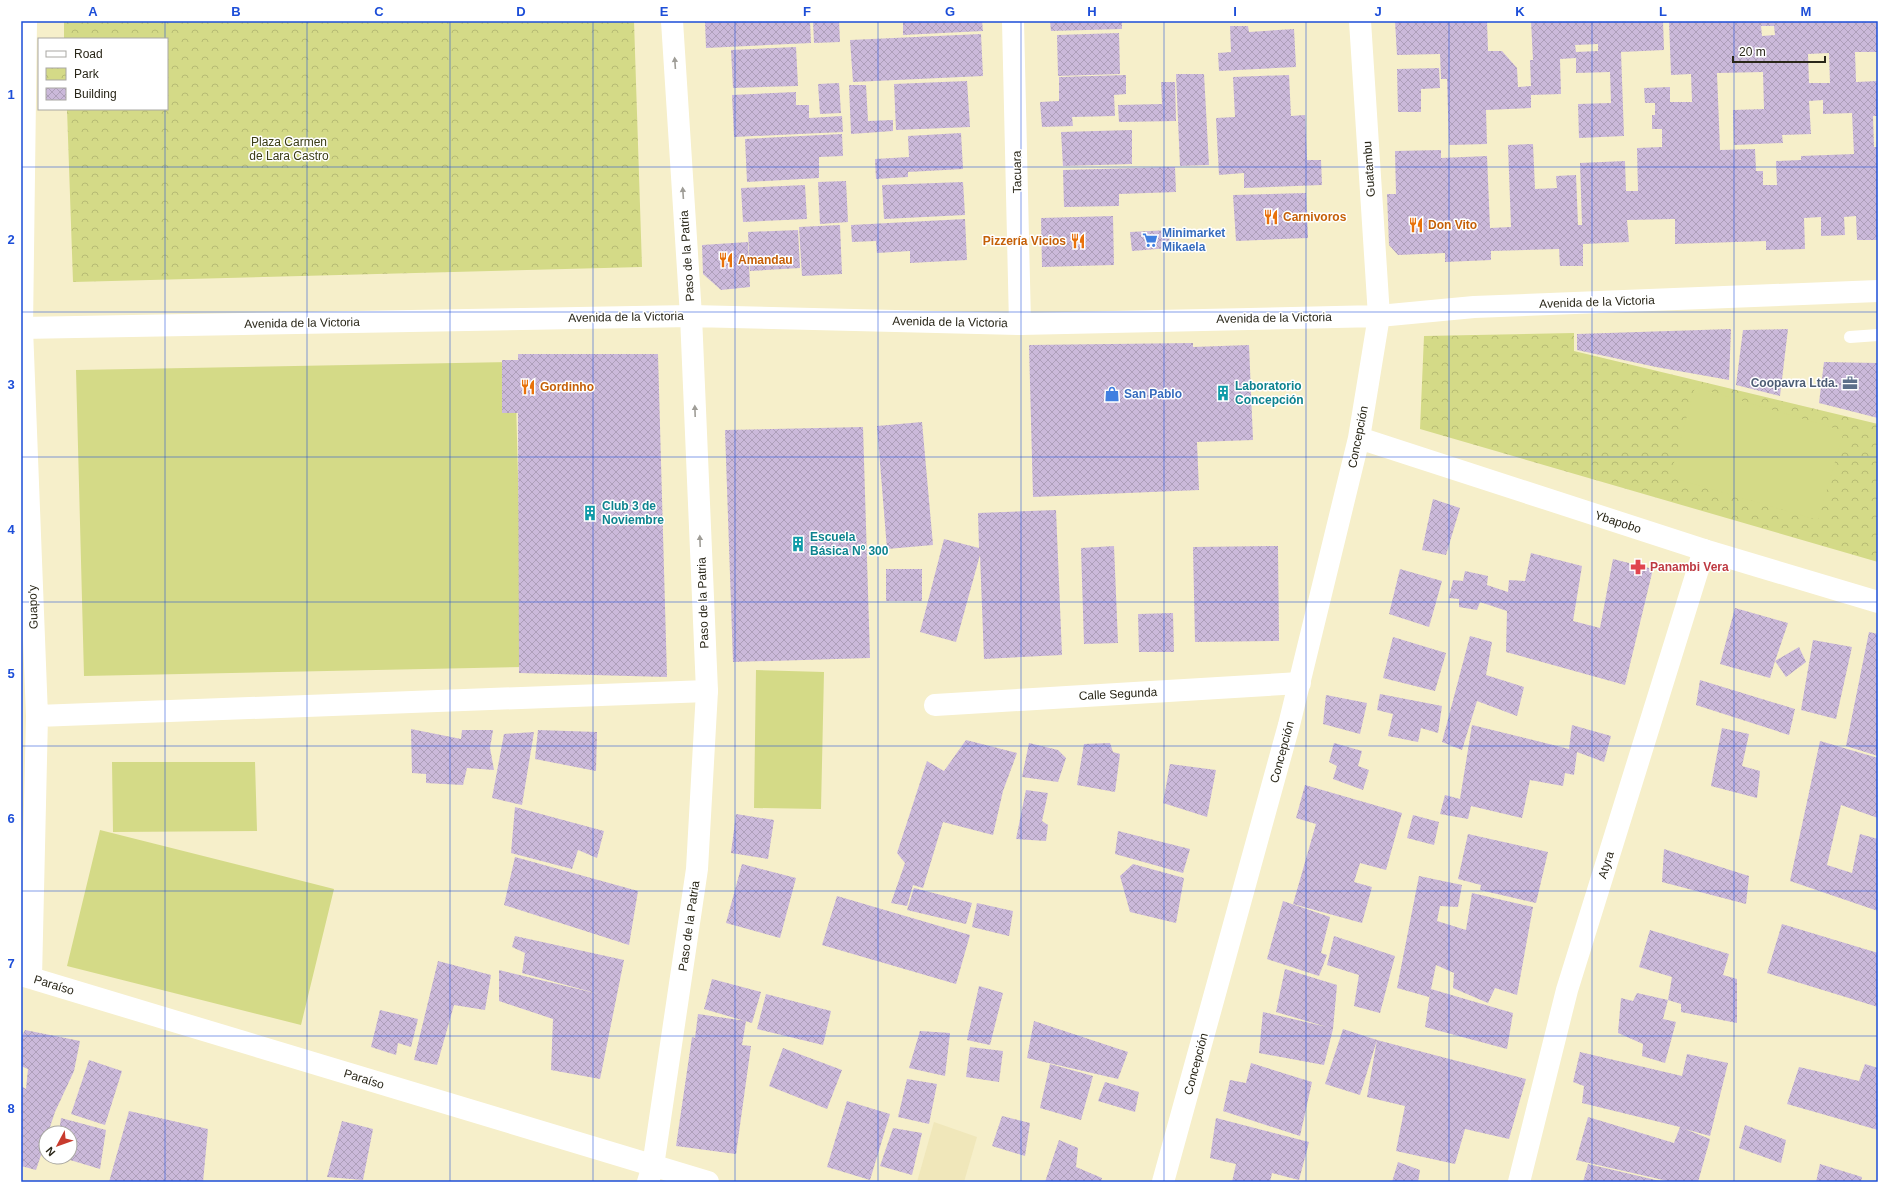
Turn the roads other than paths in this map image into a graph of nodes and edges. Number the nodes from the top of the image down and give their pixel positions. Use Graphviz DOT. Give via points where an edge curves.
graph roads {
  1 [pos="26,21"];
  2 [pos="672,21"];
  3 [pos="1014,21"];
  4 [pos="1360,21"];
  5 [pos="1878,291"];
  6 [pos="691,316"];
  7 [pos="1379,316"];
  8 [pos="1020,324"];
  9 [pos="22,328"];
  10 [pos="1878,335"];
  11 [pos="1850,337"];
  12 [pos="1359,438"];
  13 [pos="1704,550"];
  14 [pos="1878,602"];
  15 [pos="1300,683"];
  16 [pos="707,691"];
  17 [pos="935,705"];
  18 [pos="37,716"];
  19 [pos="26,976"];
  20 [pos="651,1174"];
  21 [pos="708,1182"];
  22 [pos="1163,1182"];
  23 [pos="1519,1182"];
  1 -- 9 [label="street, Guapo'y"];
  6 -- 2 [label="street, Paso de la Patria, one-way"];
  3 -- 8 [label="street, Tacuara"];
  4 -- 7 [label="street, Guatambu"];
  5 -- 7 [label="street, Avenida de la Victoria" via="1474,307"];
  6 -- 8 [label="street, Avenida de la Victoria"];
  6 -- 9 [label="street, Avenida de la Victoria"];
  16 -- 6 [label="street, Paso de la Patria, one-way"];
  7 -- 8 [label="street, Avenida de la Victoria"];
  7 -- 12 [label="street, Concepción"];
  9 -- 18 [label="street, Guapo'y"];
  10 -- 11 [label="lane"];
  12 -- 13 [label="street, Ybapobo"];
  12 -- 15 [label="street, Concepción"];
  13 -- 14 [label="street, Ybapobo"];
  13 -- 23 [label="street, Atyra" via="1568,990"];
  15 -- 17 [label="street, Calle Segunda"];
  15 -- 22 [label="street, Concepción"];
  16 -- 18 [label="street"];
  16 -- 20 [label="street, Paso de la Patria" via="697,869"];
  18 -- 19 [label="street, Guapo'y"];
  19 -- 20 [label="street, Paraíso"];
  20 -- 21 [label="street, Paraíso"];
}
